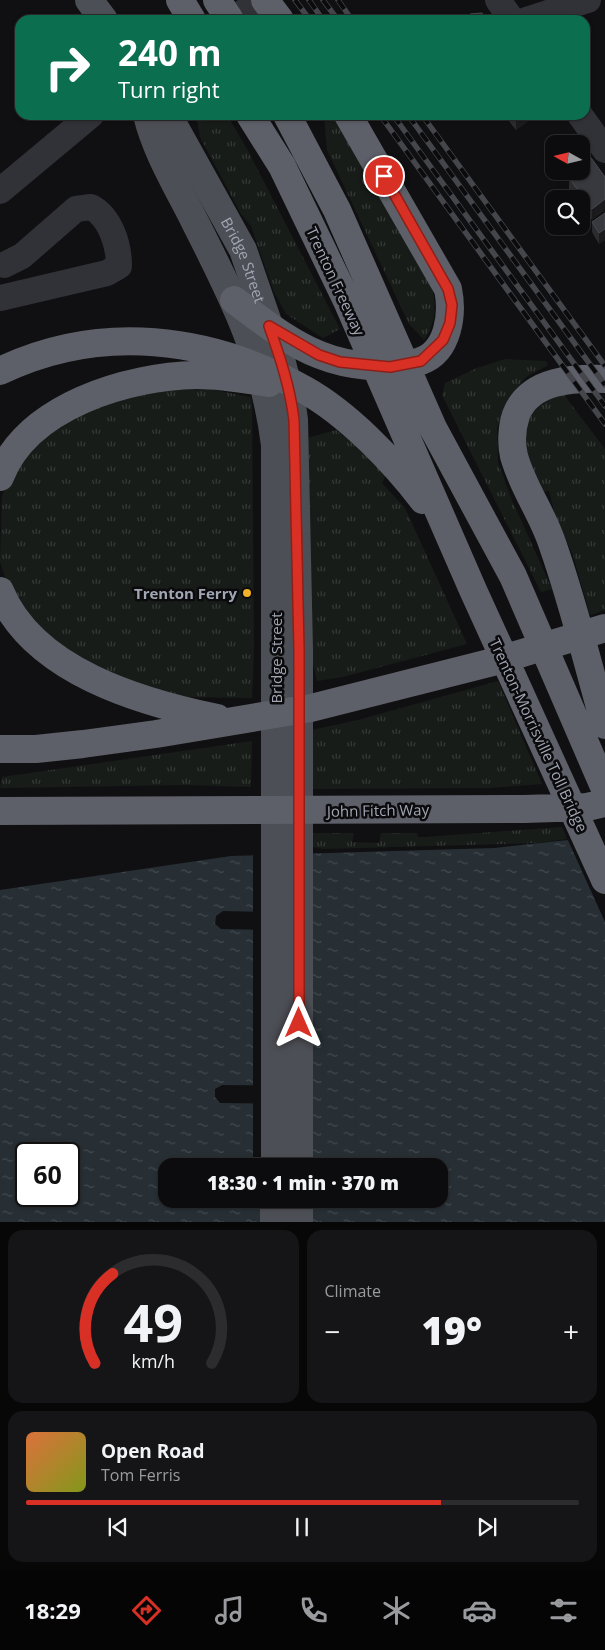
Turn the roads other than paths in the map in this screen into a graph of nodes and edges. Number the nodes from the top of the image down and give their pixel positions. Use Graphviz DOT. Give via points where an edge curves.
graph roads {
  1 [pos="89,0"];
  2 [pos="180,0"];
  3 [pos="217,0"];
  4 [pos="261,0"];
  5 [pos="265,0"];
  6 [pos="498,0"];
  7 [pos="588,0"];
  8 [pos="100,15"];
  9 [pos="189,15"];
  10 [pos="228,15"];
  11 [pos="238,15"];
  12 [pos="276,15"];
  13 [pos="508,15"];
  14 [pos="542,15"];
  15 [pos="85,120"];
  16 [pos="148,120"];
  17 [pos="171,120"];
  18 [pos="253,120"];
  19 [pos="290,120"];
  20 [pos="351,120"];
  21 [pos="584,120"];
  22 [pos="605,150"];
  23 [pos="0,191"];
  24 [pos="2,262"];
  25 [pos="10,296"];
  26 [pos="234,300"];
  27 [pos="269,326"];
  28 [pos="0,371"];
  29 [pos="605,379"];
  30 [pos="305,390"];
  31 [pos="0,477"];
  32 [pos="460,556"];
  33 [pos="473,590"];
  34 [pos="0,591"];
  35 [pos="605,628"];
  36 [pos="288,649"];
  37 [pos="234,721"];
  38 [pos="605,725"];
  39 [pos="5,749"];
  40 [pos="605,789"];
  41 [pos="605,803"];
  42 [pos="0,811"];
  43 [pos="605,880"];
  44 [pos="291,1158"];
  45 [pos="274,1208"];
  46 [pos="299,1208"];
  47 [pos="274,1222"];
  48 [pos="298,1222"];
  1 -- 8 [label="main road"];
  2 -- 9 [label="highway"];
  3 -- 10 [label="highway"];
  4 -- 11 [label="street"];
  5 -- 12 [label="highway"];
  6 -- 13 [label="street"];
  7 -- 14 [label="street"];
  15 -- 23 [label="street"];
  16 -- 26 [label="main road, Bridge Street"];
  17 -- 27 [label="main road, Bridge Street" via="244,250"];
  18 -- 32 [label="highway, Trenton Freeway" via="282,166"];
  19 -- 40 [label="highway, Trenton Freeway" via="337,210 433,428 513,576"];
  20 -- 27 [label="highway" via="448,289 452,305 450,323 443,340 421,361 390,367 332,360"];
  21 -- 22 [label="street"];
  24 -- 25 [label="street"];
  24 -- 25 [label="street" via="22,256 76,209 91,207 106,218 119,255 119,266 107,273"];
  26 -- 27 [label="highway"];
  26 -- 36 [label="main road, Bridge Street" via="255,353 270,410"];
  27 -- 36 [label="main road, Bridge Street" via="282,363 294,420"];
  28 -- 30 [label="highway" via="22,360 92,344 150,341 189,345 243,361"];
  29 -- 38 [label="highway" via="562,380 536,392 516,414 512,442 514,456 559,562"];
  30 -- 31 [label="highway" via="244,379 196,375 127,385 72,404 47,420 11,456"];
  30 -- 32 [label="highway" via="399,468"];
  32 -- 33 [label="highway, Trenton Freeway"];
  33 -- 43 [label="highway, Trenton-Morrisville Toll Bridge"];
  34 -- 37 [label="highway" via="15,619 42,646 71,666 129,695 173,709"];
  35 -- 37 [label="highway" via="493,662 311,708"];
  36 -- 44 [label="main road, Bridge Street"];
  37 -- 39 [label="highway" via="92,743"];
  41 -- 42 [label="highway, John Fitch Way" via="524,809"];
  45 -- 47 [label="main road"];
  46 -- 48 [label="main road"];
}
